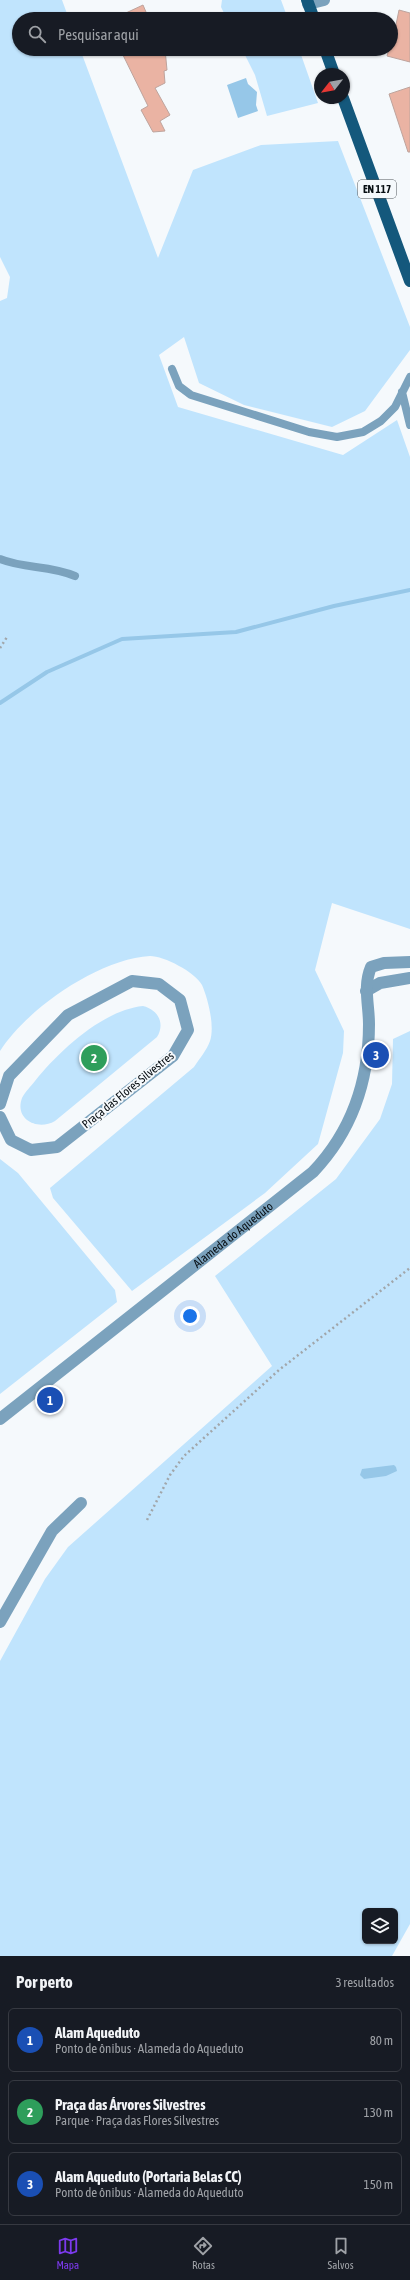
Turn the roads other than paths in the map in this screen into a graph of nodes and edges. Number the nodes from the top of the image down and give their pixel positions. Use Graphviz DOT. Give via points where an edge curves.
graph roads {
  1 [pos="324,0"];
  2 [pos="307,2"];
  3 [pos="311,12"];
  4 [pos="328,56"];
  5 [pos="332,68"];
  6 [pos="345,104"];
  7 [pos="410,281"];
  8 [pos="172,369"];
  9 [pos="410,377"];
  10 [pos="402,392"];
  11 [pos="410,425"];
  12 [pos="0,559"];
  13 [pos="75,576"];
  14 [pos="410,962"];
  15 [pos="410,978"];
  16 [pos="366,991"];
  17 [pos="0,1104"];
  18 [pos="0,1117"];
  19 [pos="0,1420"];
  20 [pos="81,1503"];
  21 [pos="0,1622"];
  1 -- 2 [label="street"];
  2 -- 3 [label="main road"];
  4 -- 5 [label="main road"];
  6 -- 7 [label="main road, EN 117"];
  8 -- 10 [label="lane" via="179,386 191,395 309,432 337,437 363,432 381,421 395,407"];
  9 -- 10 [label="lane"];
  10 -- 11 [label="lane"];
  12 -- 13 [label="lane" via="9,563 49,567"];
  14 -- 16 [label="street, Alameda do Aqueduto" via="384,963 371,967"];
  15 -- 16 [label="street" via="380,983"];
  16 -- 19 [label="street, Alameda do Aqueduto" via="369,1040 364,1078 355,1109 328,1156 313,1172"];
  17 -- 18 [label="street, Praça das Flores Silvestres" via="9,1076 68,1015 132,982 159,984 180,1000 188,1030 173,1056 58,1147 31,1150 11,1140"];
  20 -- 21 [label="street" via="52,1531"];
}
